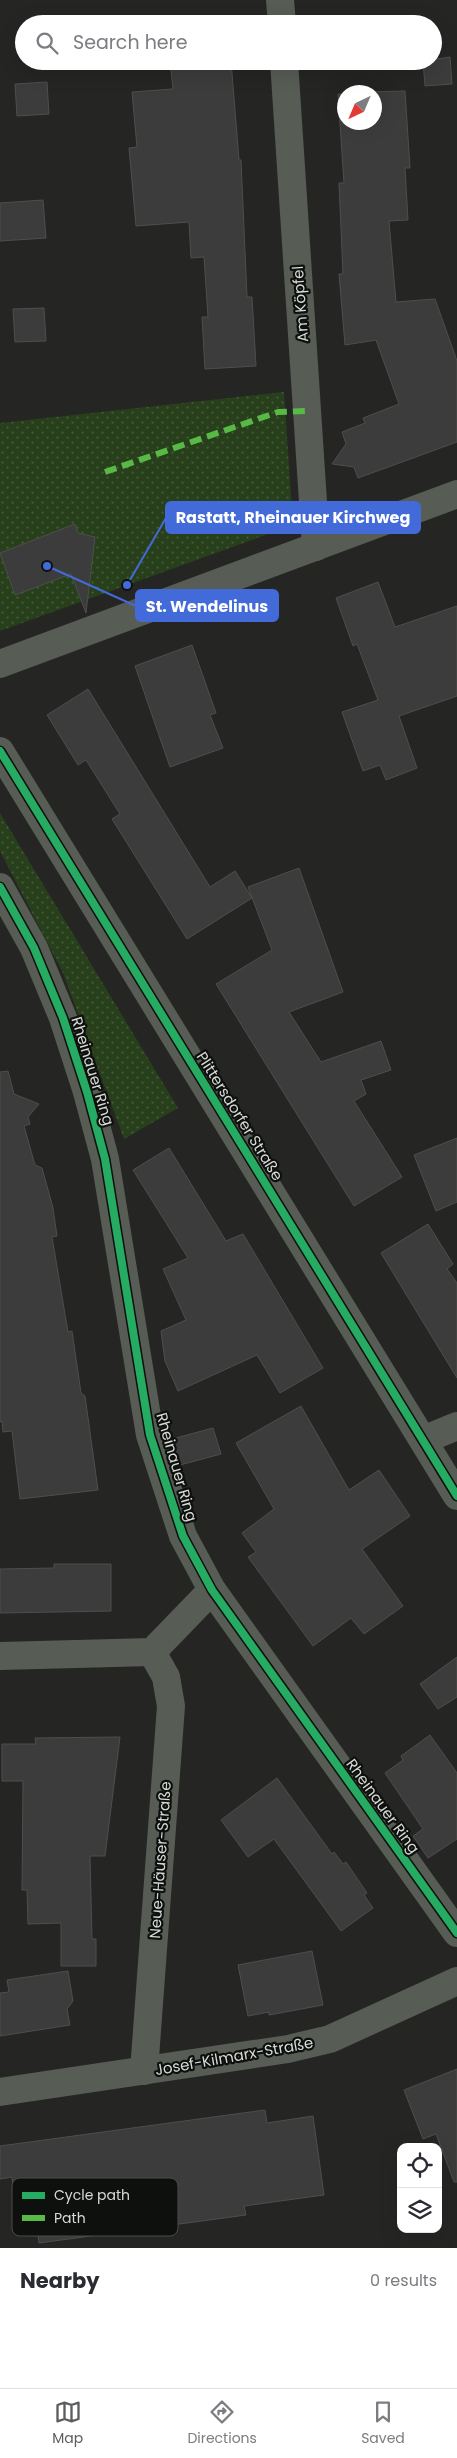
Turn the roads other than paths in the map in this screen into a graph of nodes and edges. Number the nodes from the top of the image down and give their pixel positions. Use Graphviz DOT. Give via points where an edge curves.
graph roads {
  1 [pos="280,0"];
  2 [pos="281,15"];
  3 [pos="285,70"];
  4 [pos="457,494"];
  5 [pos="316,546"];
  6 [pos="0,664"];
  7 [pos="0,751"];
  8 [pos="0,887"];
  9 [pos="457,1426"];
  10 [pos="423,1440"];
  11 [pos="457,1496"];
  12 [pos="212,1590"];
  13 [pos="152,1652"];
  14 [pos="0,1656"];
  15 [pos="457,1933"];
  16 [pos="457,1981"];
  17 [pos="144,2071"];
  18 [pos="0,2092"];
  1 -- 2 [label="street"];
  3 -- 5 [label="street, Am Köpfel"];
  4 -- 5 [label="street"];
  5 -- 6 [label="street"];
  7 -- 10 [label="street, Plittersdorfer Straße"];
  8 -- 12 [label="street, Rheinauer Ring" via="41,965 63,1018 87,1092 105,1159 150,1435 183,1536"];
  9 -- 10 [label="street"];
  10 -- 11 [label="street, Plittersdorfer Straße"];
  12 -- 13 [label="street"];
  12 -- 15 [label="street, Rheinauer Ring"];
  13 -- 14 [label="street"];
  13 -- 17 [label="street, Neue-Häuser-Straße" via="166,1677 171,1706"];
  16 -- 17 [label="street, Josef-Kilmarx-Straße" via="330,2039 288,2049"];
  17 -- 18 [label="street, Josef-Kilmarx-Straße"];
}
